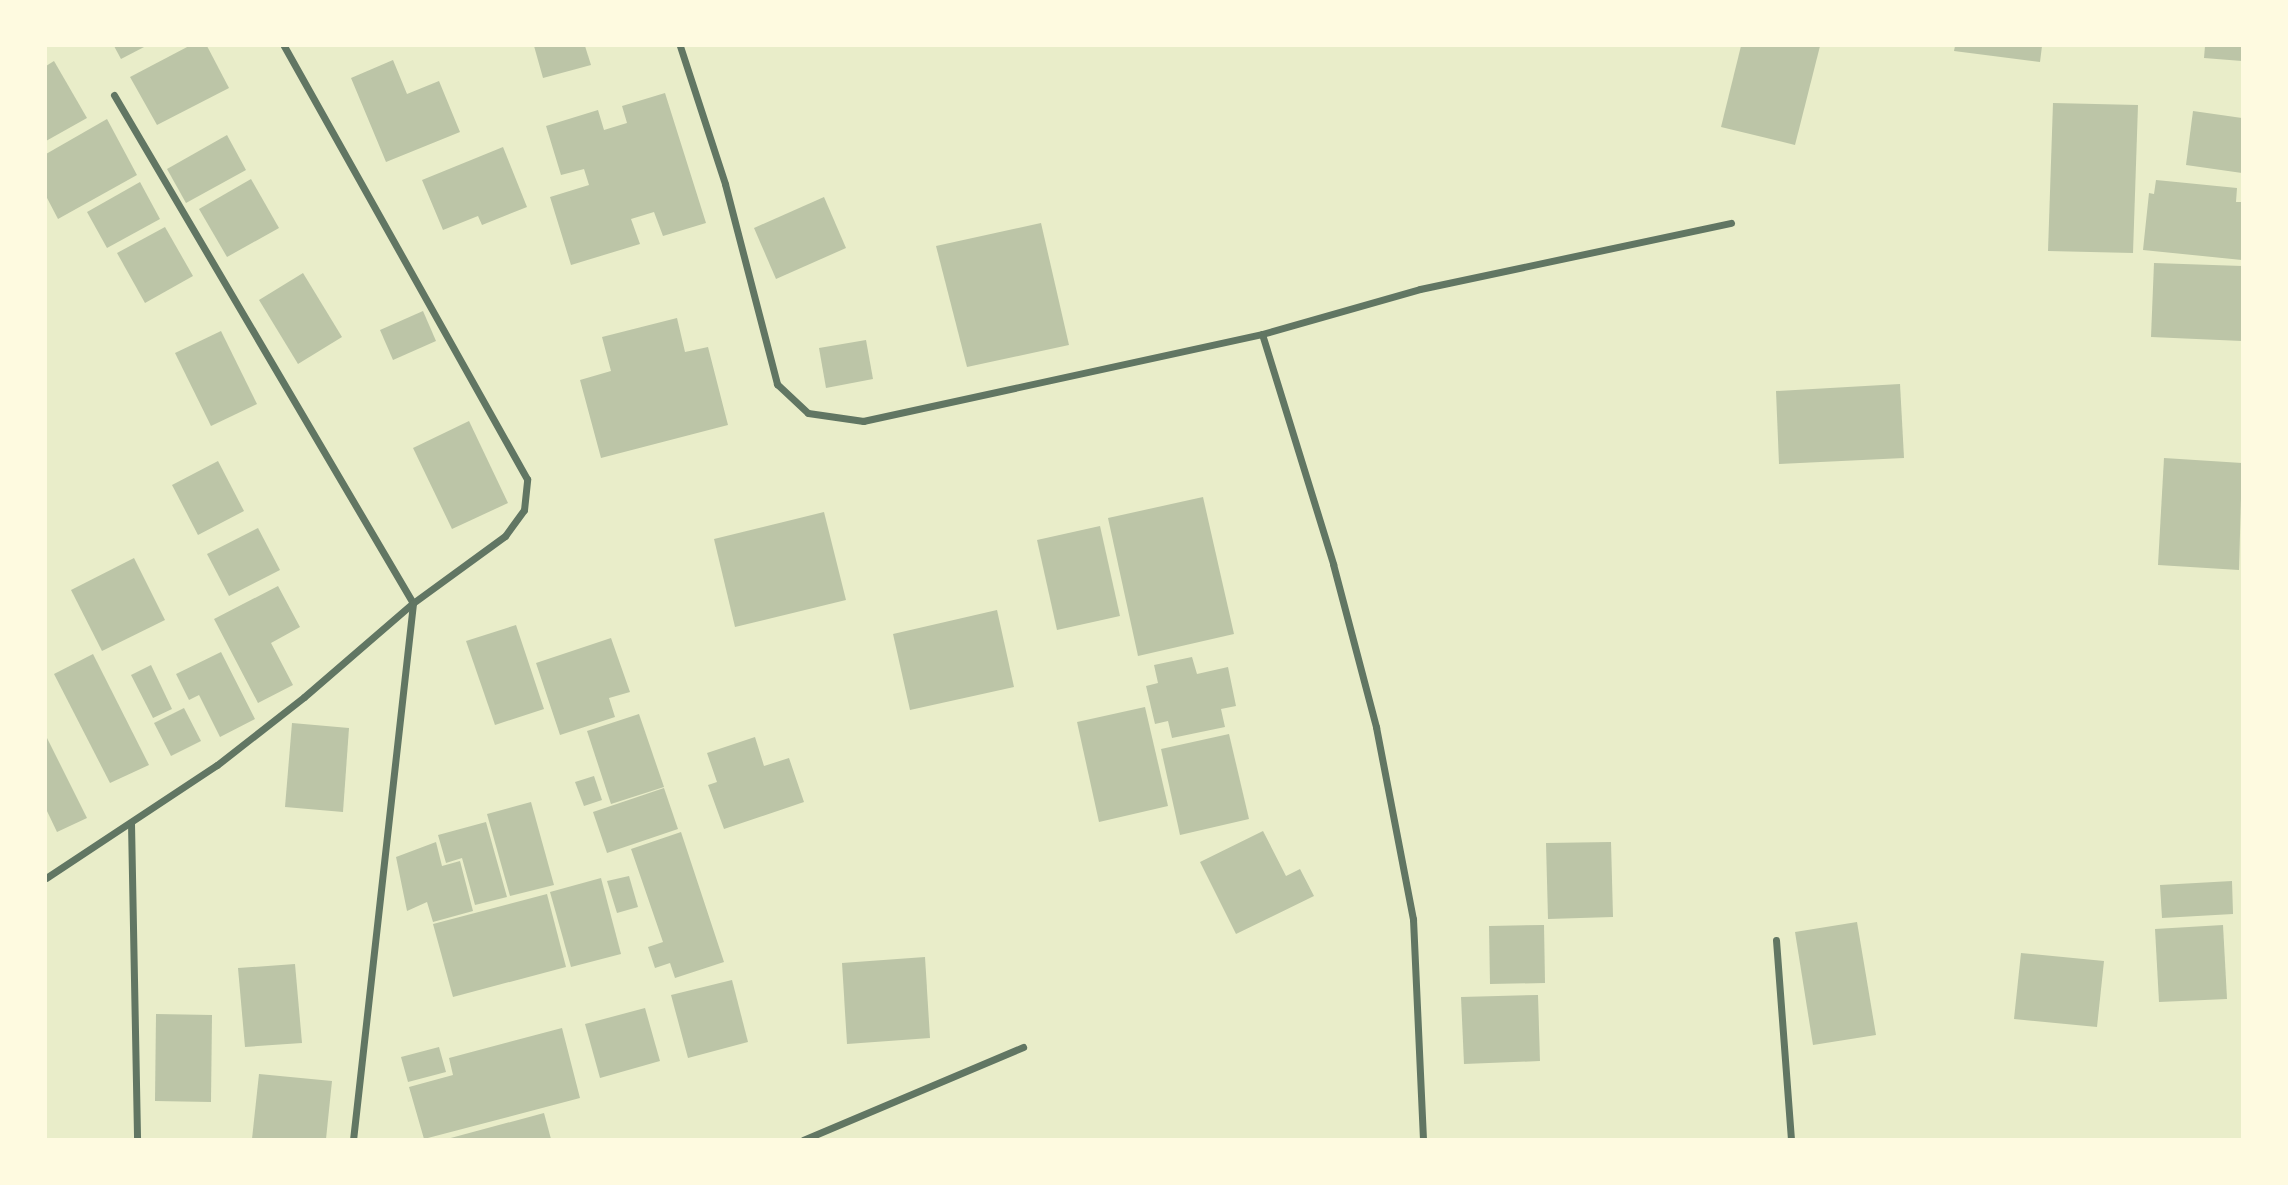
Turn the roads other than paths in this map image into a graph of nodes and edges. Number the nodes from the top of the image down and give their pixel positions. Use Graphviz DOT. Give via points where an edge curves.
graph roads {
  1 [pos="284,46"];
  2 [pos="680,46"];
  3 [pos="114,95"];
  4 [pos="1731,223"];
  5 [pos="1262,334"];
  6 [pos="413,603"];
  7 [pos="131,823"];
  8 [pos="46,878"];
  9 [pos="1776,940"];
  10 [pos="1023,1047"];
  11 [pos="136,1139"];
  12 [pos="353,1139"];
  13 [pos="803,1139"];
  14 [pos="1423,1139"];
  15 [pos="1791,1139"];
  1 -- 6 [label="street" via="527,478 524,510 505,536"];
  2 -- 5 [label="street" via="724,184 777,384 808,413 863,421"];
  3 -- 6 [label="street"];
  4 -- 5 [label="street" via="1420,289"];
  5 -- 14 [label="street" via="1333,564 1376,727 1413,919"];
  6 -- 7 [label="street" via="217,765"];
  6 -- 12 [label="street"];
  7 -- 8 [label="street"];
  7 -- 11 [label="street"];
  9 -- 15 [label="street"];
  10 -- 13 [label="street"];
}
